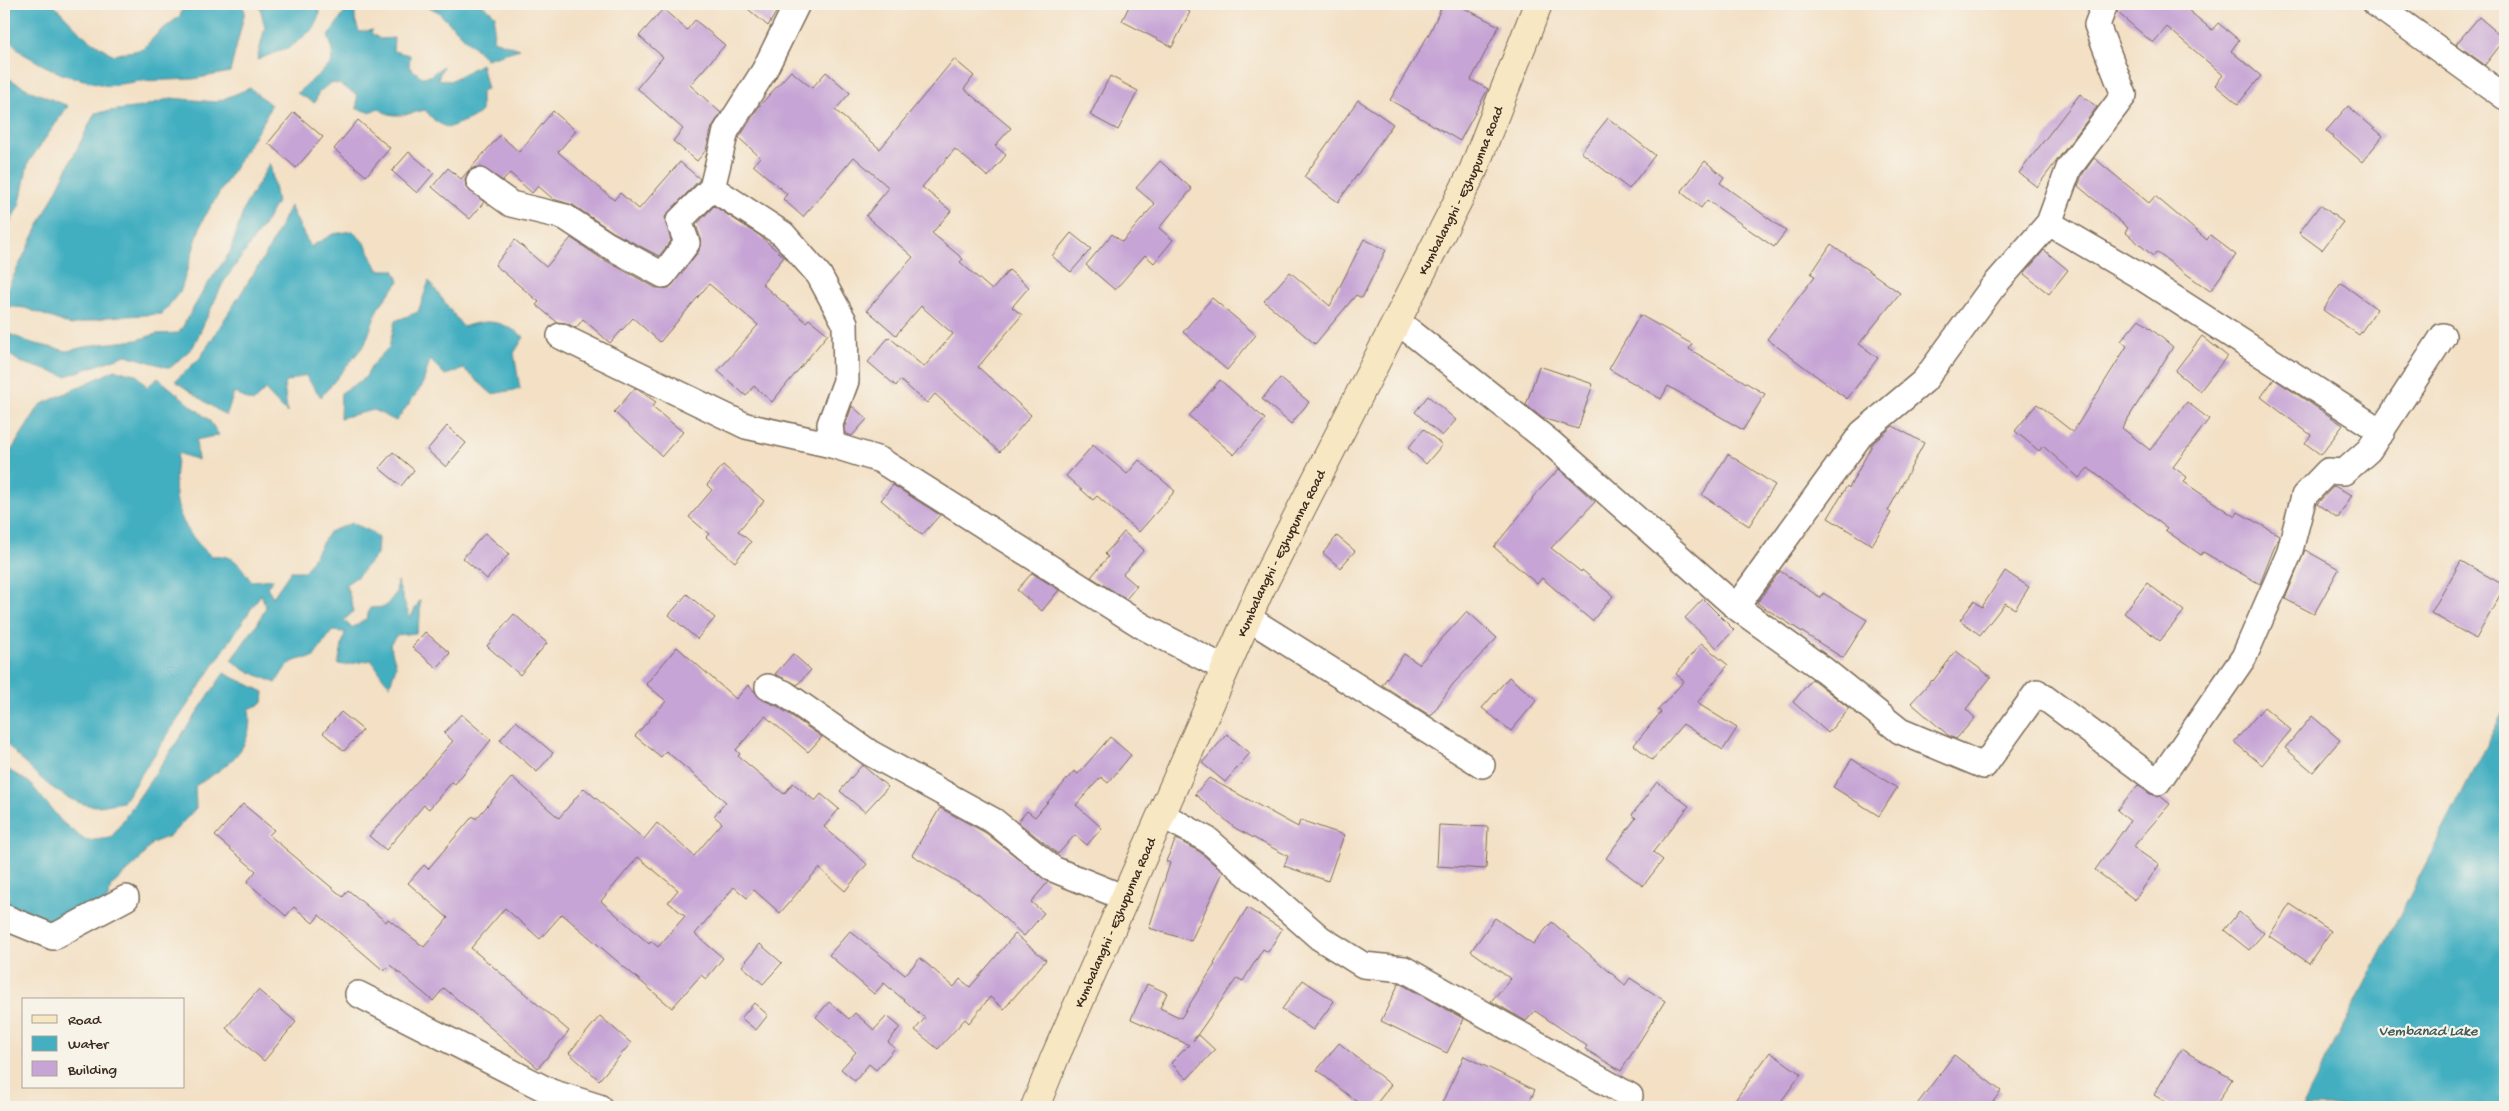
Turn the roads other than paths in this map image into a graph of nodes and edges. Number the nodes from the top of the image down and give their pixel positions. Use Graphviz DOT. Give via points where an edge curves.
graph roads {
  1 [pos="798,4"];
  2 [pos="1538,4"];
  3 [pos="2105,4"];
  4 [pos="2376,4"];
  5 [pos="2505,97"];
  6 [pos="479,181"];
  7 [pos="712,188"];
  8 [pos="2049,223"];
  9 [pos="1397,321"];
  10 [pos="560,336"];
  11 [pos="2444,336"];
  12 [pos="2382,432"];
  13 [pos="832,445"];
  14 [pos="1736,607"];
  15 [pos="1248,618"];
  16 [pos="1226,668"];
  17 [pos="768,687"];
  18 [pos="1482,764"];
  19 [pos="1162,815"];
  20 [pos="126,898"];
  21 [pos="1125,898"];
  22 [pos="4,916"];
  23 [pos="358,994"];
  24 [pos="1630,1096"];
  25 [pos="599,1107"];
  26 [pos="1035,1107"];
  1 -- 7 [label="street" via="764,71 726,131"];
  2 -- 9 [label="main road, Kumbalanghi - Ezhupunna Road" via="1473,171"];
  3 -- 8 [label="street" via="2097,25 2124,95 2068,168"];
  4 -- 5 [label="street"];
  6 -- 7 [label="street" via="511,204 565,216 606,244 663,275 687,243 679,221"];
  7 -- 13 [label="street" via="784,234 819,275 845,323 846,382 830,424"];
  8 -- 12 [label="street" via="2138,275"];
  8 -- 14 [label="street" via="1992,288 1924,382 1862,433"];
  9 -- 14 [label="street" via="1551,443"];
  9 -- 15 [label="main road, Kumbalanghi - Ezhupunna Road"];
  10 -- 13 [label="street" via="746,426"];
  11 -- 12 [label="street"];
  12 -- 14 [label="street" via="2369,450 2344,472 2328,471 2304,496 2289,554 2244,657 2158,782 2037,692 1984,766 1900,731 1824,670"];
  13 -- 16 [label="street" via="880,460 1144,627"];
  15 -- 16 [label="main road, Kumbalanghi - Ezhupunna Road"];
  15 -- 18 [label="street"];
  16 -- 19 [label="main road, Kumbalanghi - Ezhupunna Road"];
  17 -- 21 [label="street" via="784,693 870,753 994,821 1053,869"];
  19 -- 21 [label="main road, Kumbalanghi - Ezhupunna Road"];
  19 -- 24 [label="street" via="1208,840 1320,938 1363,965 1404,969"];
  20 -- 22 [label="street" via="53,937"];
  21 -- 26 [label="main road, Kumbalanghi - Ezhupunna Road"];
  23 -- 25 [label="street" via="551,1092"];
}
